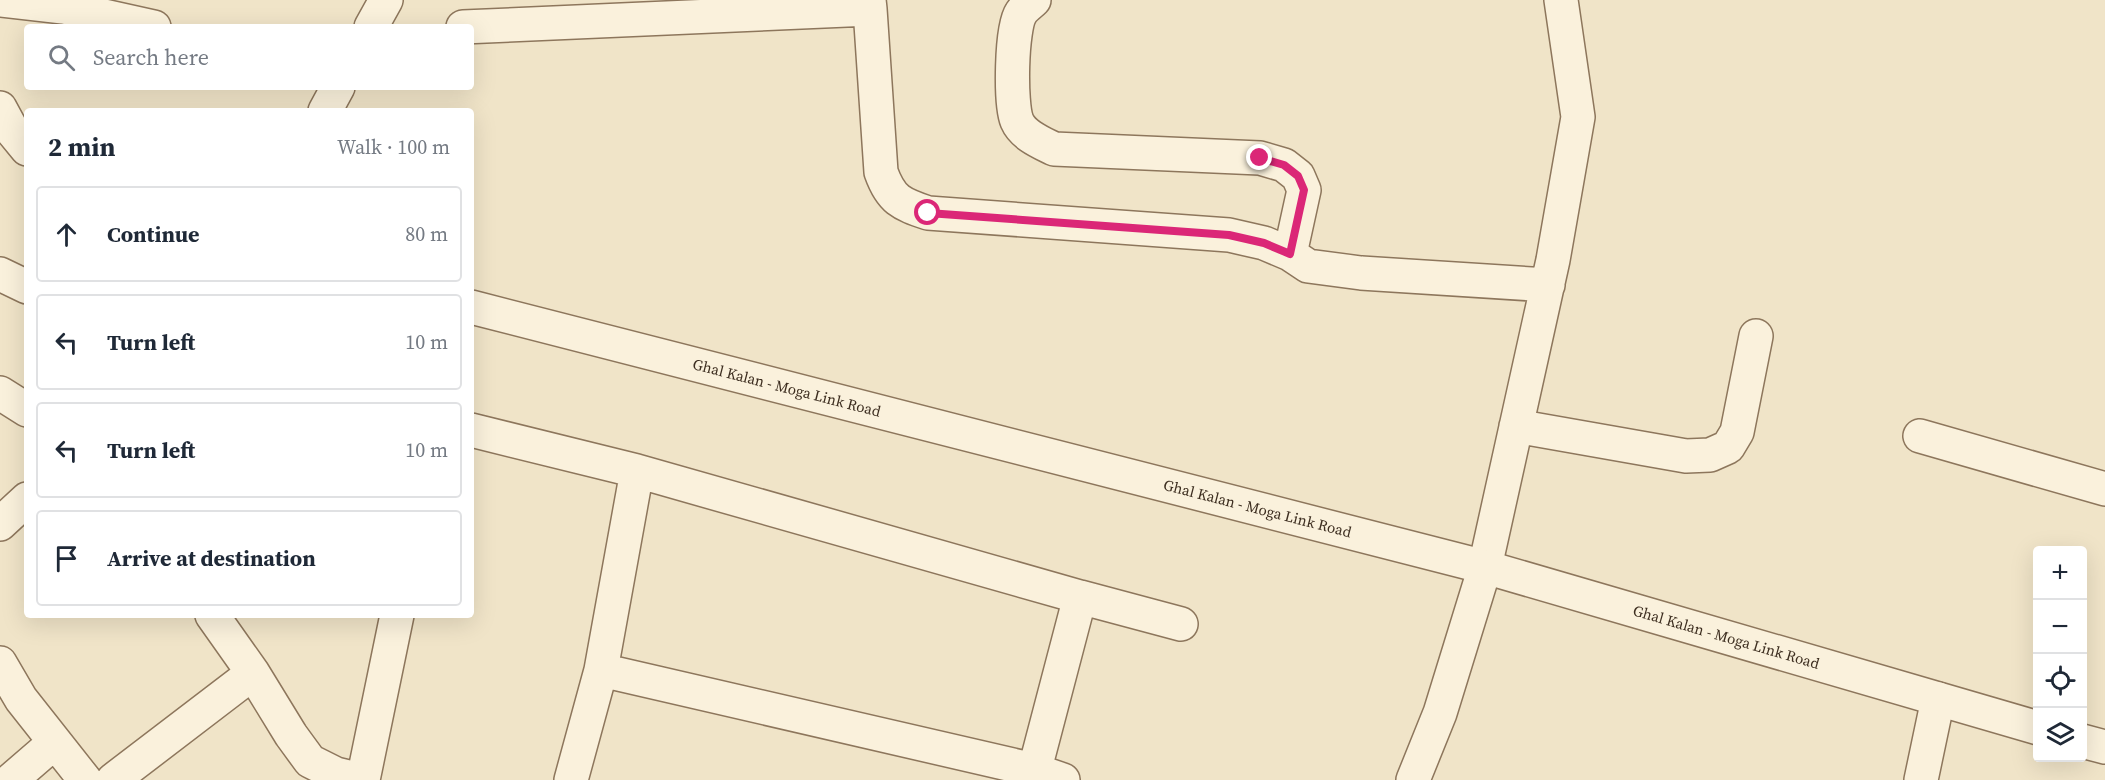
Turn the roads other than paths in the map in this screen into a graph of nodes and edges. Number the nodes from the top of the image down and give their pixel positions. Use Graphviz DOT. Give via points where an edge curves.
graph roads {
  1 [pos="0,0"];
  2 [pos="386,0"];
  3 [pos="1034,0"];
  4 [pos="1561,0"];
  5 [pos="870,4"];
  6 [pos="140,24"];
  7 [pos="373,24"];
  8 [pos="474,26"];
  9 [pos="336,90"];
  10 [pos="0,108"];
  11 [pos="327,108"];
  12 [pos="24,145"];
  13 [pos="1290,254"];
  14 [pos="0,274"];
  15 [pos="1548,285"];
  16 [pos="24,286"];
  17 [pos="474,308"];
  18 [pos="1756,336"];
  19 [pos="0,393"];
  20 [pos="24,408"];
  21 [pos="1516,426"];
  22 [pos="474,431"];
  23 [pos="1920,436"];
  24 [pos="637,471"];
  25 [pos="2105,489"];
  26 [pos="24,502"];
  27 [pos="0,524"];
  28 [pos="1485,567"];
  29 [pos="1080,597"];
  30 [pos="214,618"];
  31 [pos="396,618"];
  32 [pos="1181,624"];
  33 [pos="0,663"];
  34 [pos="601,670"];
  35 [pos="254,674"];
  36 [pos="1938,699"];
  37 [pos="2033,727"];
  38 [pos="55,742"];
  39 [pos="2087,742"];
  40 [pos="2105,747"];
  41 [pos="1043,777"];
  42 [pos="11,780"];
  43 [pos="85,780"];
  44 [pos="113,780"];
  45 [pos="362,780"];
  46 [pos="572,780"];
  47 [pos="1413,780"];
  48 [pos="1921,780"];
  1 -- 6 [label="street" via="63,7"];
  2 -- 7 [label="street"];
  3 -- 13 [label="street" via="1019,14 1012,94 1017,122 1033,139 1054,149 1260,158 1284,165 1298,176 1304,190"];
  4 -- 15 [label="street" via="1578,117"];
  5 -- 8 [label="street"];
  5 -- 13 [label="street" via="881,172 898,201 928,213 1229,235"];
  9 -- 11 [label="street"];
  10 -- 12 [label="street"];
  13 -- 15 [label="street" via="1308,266 1352,272"];
  14 -- 16 [label="street"];
  15 -- 21 [label="street"];
  17 -- 28 [label="street, Ghal Kalan - Moga Link Road"];
  18 -- 21 [label="street" via="1737,432 1728,447 1710,455 1686,456"];
  19 -- 20 [label="street"];
  21 -- 28 [label="street"];
  22 -- 24 [label="street"];
  23 -- 25 [label="street"];
  24 -- 29 [label="street"];
  24 -- 34 [label="street"];
  26 -- 27 [label="street"];
  28 -- 36 [label="street, Ghal Kalan - Moga Link Road"];
  28 -- 47 [label="street" via="1440,713"];
  29 -- 32 [label="street"];
  29 -- 41 [label="street"];
  30 -- 35 [label="street"];
  31 -- 45 [label="street"];
  33 -- 38 [label="street" via="21,699"];
  34 -- 41 [label="street"];
  34 -- 46 [label="street"];
  35 -- 44 [label="street"];
  35 -- 45 [label="street" via="310,760 336,774"];
  36 -- 37 [label="street, Ghal Kalan - Moga Link Road"];
  36 -- 48 [label="street"];
  38 -- 42 [label="street"];
  38 -- 43 [label="street"];
  39 -- 40 [label="street"];
}
